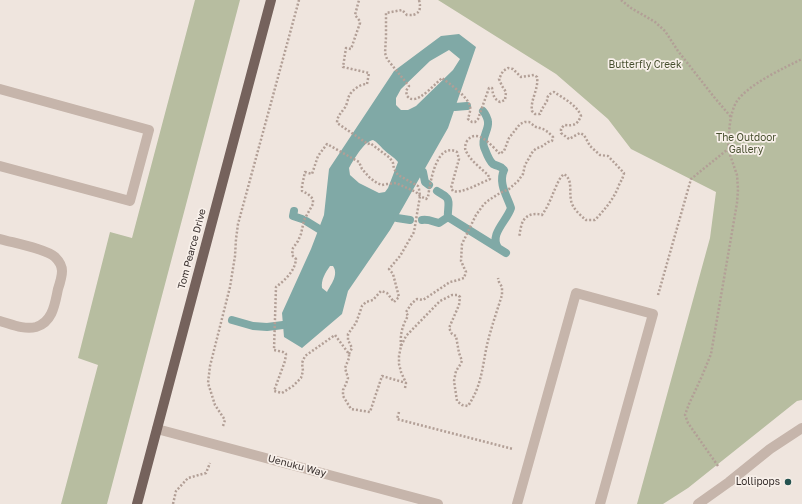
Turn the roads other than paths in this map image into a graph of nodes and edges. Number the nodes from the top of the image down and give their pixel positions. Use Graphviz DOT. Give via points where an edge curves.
graph roads {
  1 [pos="271,0"];
  2 [pos="0,89"];
  3 [pos="0,166"];
  4 [pos="0,239"];
  5 [pos="0,321"];
  6 [pos="157,428"];
  7 [pos="802,428"];
  8 [pos="137,504"];
  9 [pos="438,504"];
  10 [pos="518,504"];
  11 [pos="600,504"];
  12 [pos="698,504"];
  1 -- 6 [label="main road, Tom Pearce Drive"];
  2 -- 3 [label="street" via="149,130 130,201"];
  4 -- 5 [label="street" via="46,251 60,263 62,275 53,310 44,323 31,328"];
  6 -- 8 [label="main road, Tom Pearce Drive"];
  6 -- 9 [label="street, Uenuku Way"];
  7 -- 12 [label="street"];
  10 -- 11 [label="street" via="576,293 653,314"];
}
